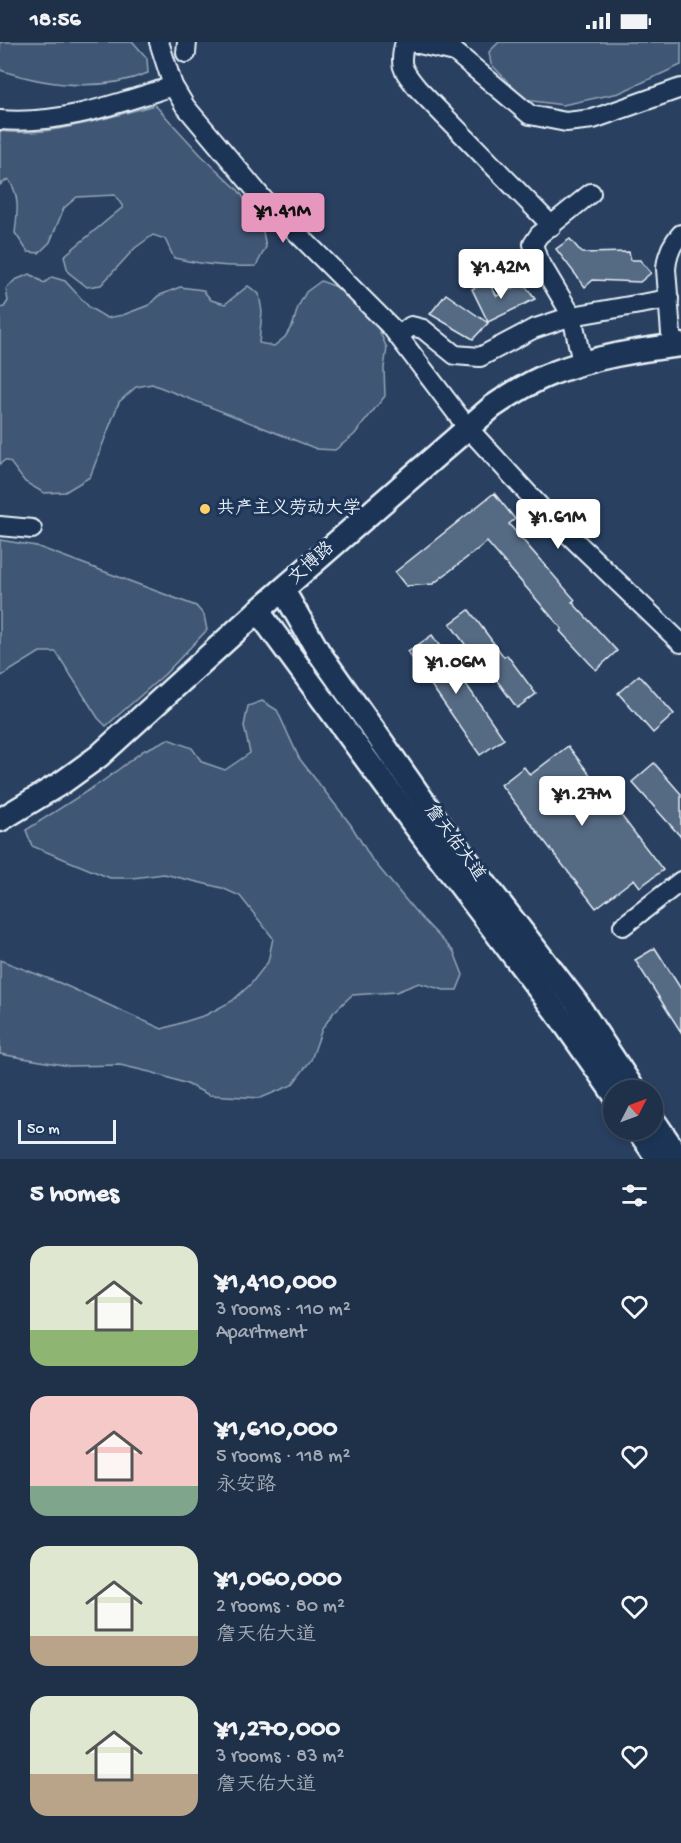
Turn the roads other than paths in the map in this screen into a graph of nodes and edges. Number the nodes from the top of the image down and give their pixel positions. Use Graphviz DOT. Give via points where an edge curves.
graph roads {
  1 [pos="405,42"];
  2 [pos="410,42"];
  3 [pos="160,43"];
  4 [pos="172,86"];
  5 [pos="681,88"];
  6 [pos="0,120"];
  7 [pos="591,193"];
  8 [pos="552,226"];
  9 [pos="681,234"];
  10 [pos="669,299"];
  11 [pos="572,316"];
  12 [pos="399,336"];
  13 [pos="677,345"];
  14 [pos="582,363"];
  15 [pos="467,427"];
  16 [pos="0,526"];
  17 [pos="32,529"];
  18 [pos="283,590"];
  19 [pos="258,611"];
  20 [pos="681,644"];
  21 [pos="0,820"];
  22 [pos="681,881"];
  23 [pos="624,926"];
  24 [pos="604,1080"];
  25 [pos="627,1080"];
  26 [pos="663,1134"];
  27 [pos="645,1140"];
  28 [pos="658,1159"];
  29 [pos="680,1159"];
  1 -- 8 [label="street" via="402,68 418,89"];
  2 -- 5 [label="street" via="455,52 530,115 566,122 594,119"];
  3 -- 4 [label="street"];
  4 -- 6 [label="street" via="91,112 25,123"];
  4 -- 12 [label="street" via="264,200"];
  7 -- 8 [label="street"];
  8 -- 11 [label="street" via="533,244"];
  9 -- 10 [label="street" via="667,256"];
  10 -- 11 [label="street"];
  10 -- 13 [label="street"];
  11 -- 12 [label="street" via="533,329 480,357 455,355 423,329 411,326"];
  11 -- 14 [label="street"];
  12 -- 15 [label="street"];
  13 -- 14 [label="main road, 文博路"];
  14 -- 15 [label="main road, 文博路" via="524,386"];
  15 -- 18 [label="main road, 文博路"];
  15 -- 20 [label="street" via="544,511"];
  16 -- 17 [label="street"];
  18 -- 19 [label="main road, 文博路"];
  18 -- 25 [label="main road, 詹天佑大道" via="318,651 423,801 576,1002"];
  19 -- 21 [label="main road, 文博路" via="99,756"];
  19 -- 24 [label="main road, 詹天佑大道"];
  22 -- 23 [label="street"];
  26 -- 29 [label="main road"];
  27 -- 28 [label="main road"];
}
